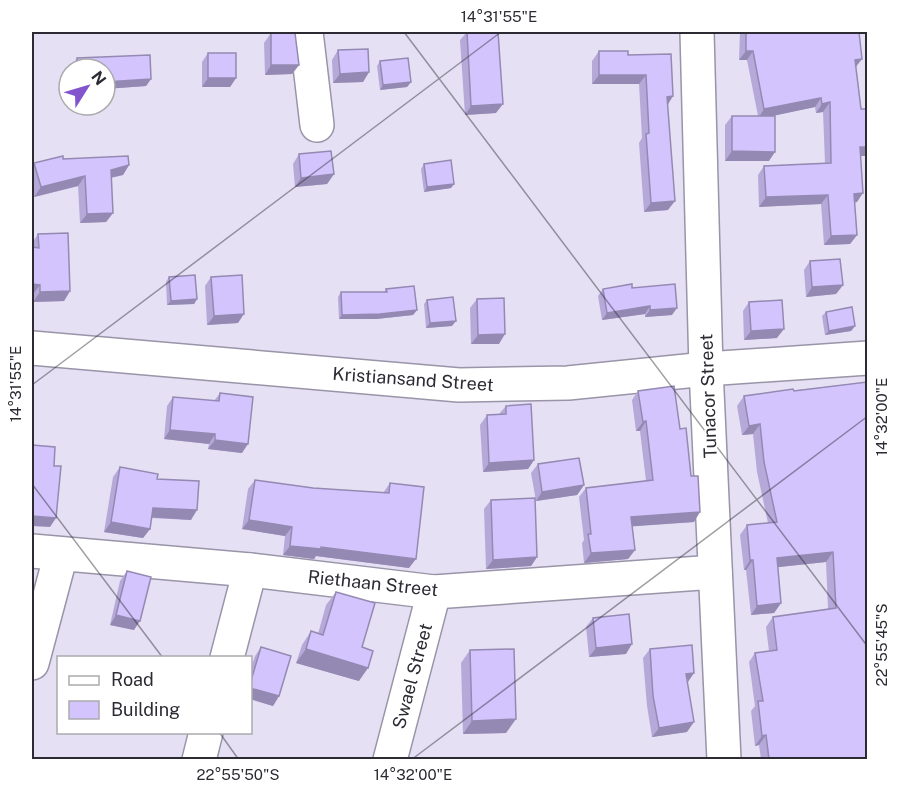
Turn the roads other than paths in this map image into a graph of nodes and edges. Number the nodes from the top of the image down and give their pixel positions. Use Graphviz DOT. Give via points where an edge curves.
graph roads {
  1 [pos="306,32"];
  2 [pos="697,32"];
  3 [pos="317,125"];
  4 [pos="32,348"];
  5 [pos="867,358"];
  6 [pos="706,369"];
  7 [pos="46,553"];
  8 [pos="250,570"];
  9 [pos="715,572"];
  10 [pos="434,592"];
  11 [pos="227,656"];
  12 [pos="32,663"];
  13 [pos="205,734"];
  14 [pos="199,759"];
  15 [pos="390,759"];
  16 [pos="724,759"];
  1 -- 3 [label="street"];
  2 -- 6 [label="street, Tunacor Street"];
  4 -- 6 [label="street, Kristiansand Street" via="459,385 568,383"];
  5 -- 6 [label="street, Kristiansand Street"];
  6 -- 9 [label="street, Tunacor Street"];
  7 -- 8 [label="street, Riethaan Street"];
  7 -- 12 [label="street"];
  8 -- 10 [label="street, Riethaan Street"];
  8 -- 11 [label="street"];
  9 -- 10 [label="street, Riethaan Street"];
  9 -- 16 [label="street, Tunacor Street"];
  10 -- 15 [label="street, Swael Street"];
  13 -- 14 [label="street"];
}
